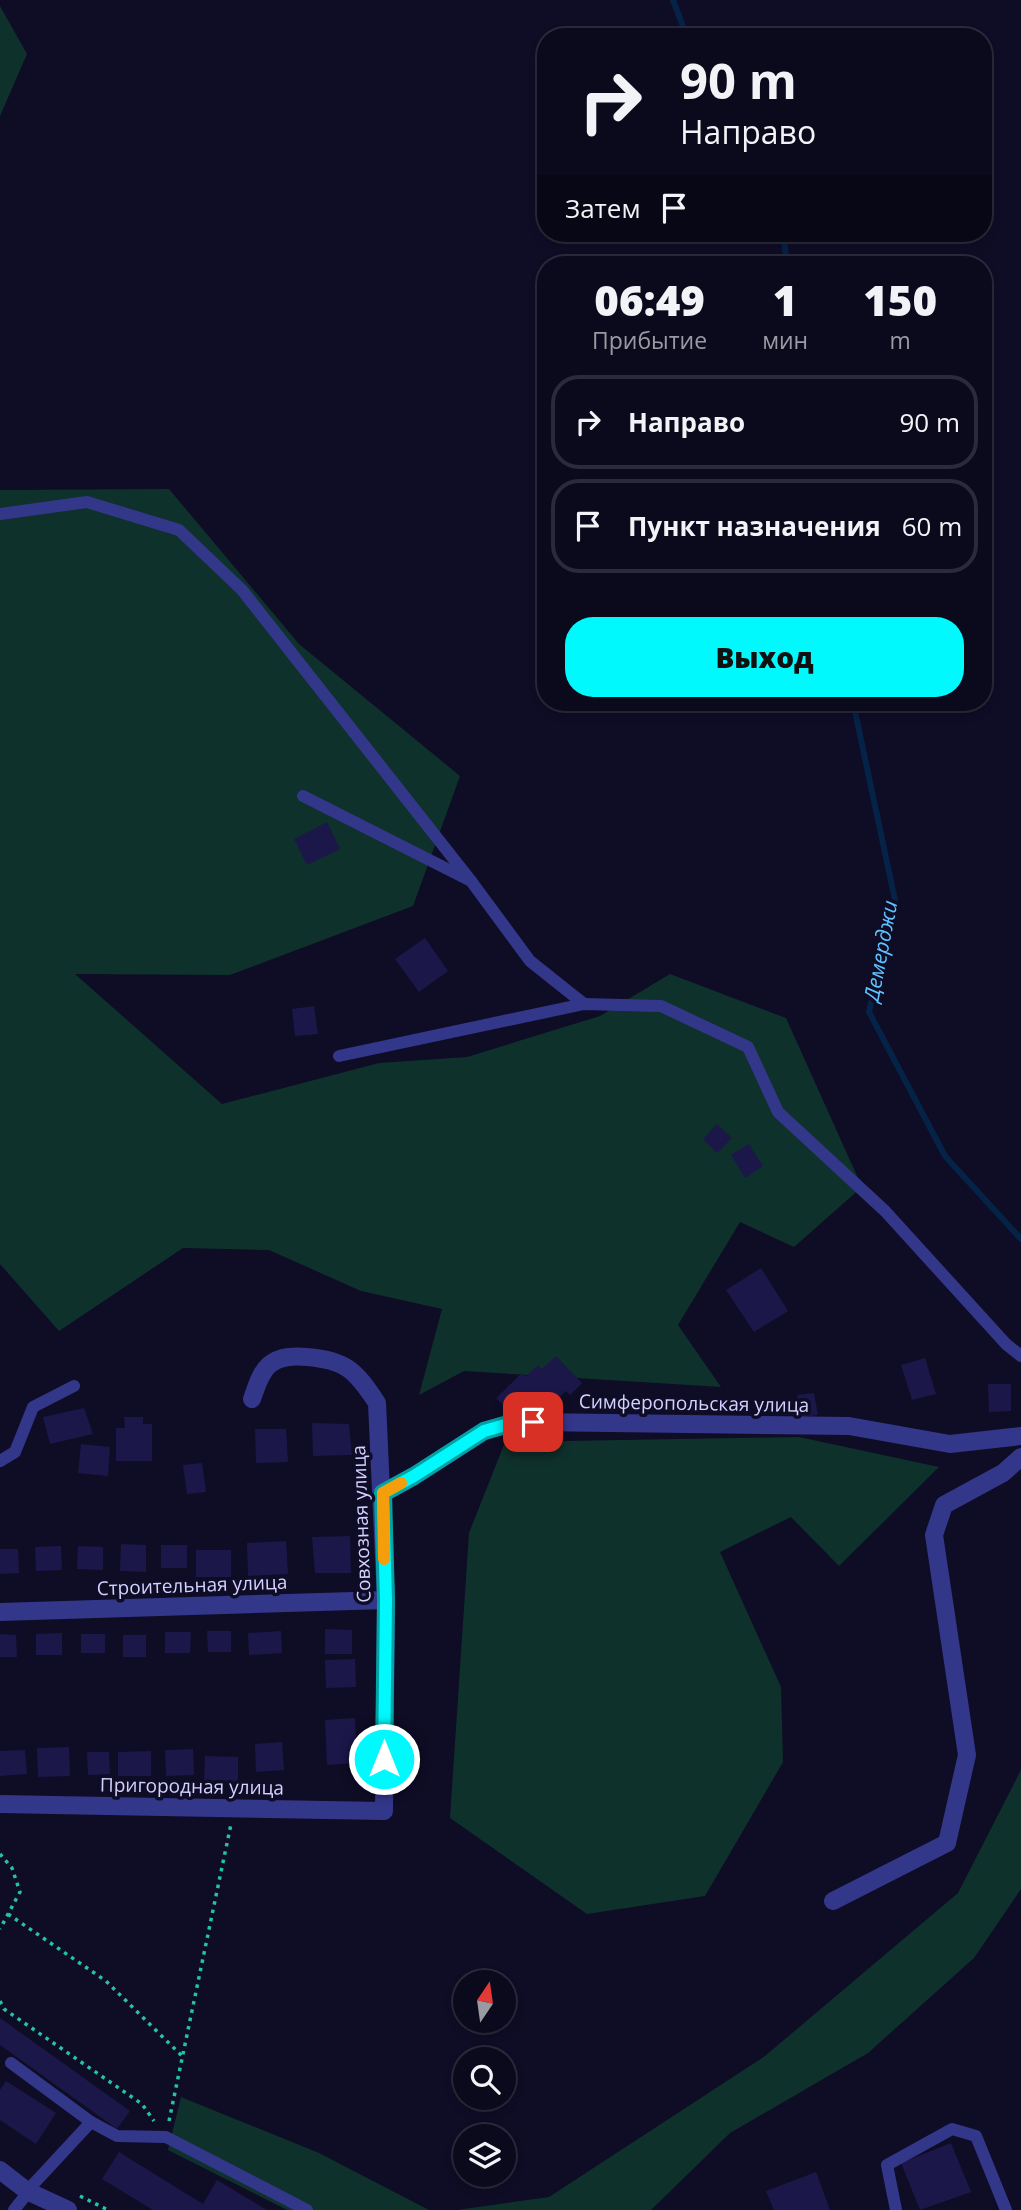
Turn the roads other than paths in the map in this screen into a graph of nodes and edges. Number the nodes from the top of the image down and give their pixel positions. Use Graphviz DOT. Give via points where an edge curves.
graph roads {
  1 [pos="0,514"];
  2 [pos="303,796"];
  3 [pos="471,881"];
  4 [pos="584,1004"];
  5 [pos="339,1056"];
  6 [pos="1021,1356"];
  7 [pos="74,1386"];
  8 [pos="252,1399"];
  9 [pos="1021,1436"];
  10 [pos="1021,1457"];
  11 [pos="0,1461"];
  12 [pos="383,1493"];
  13 [pos="386,1600"];
  14 [pos="0,1612"];
  15 [pos="0,1804"];
  16 [pos="384,1811"];
  17 [pos="832,1901"];
  18 [pos="11,2063"];
  19 [pos="91,2122"];
  20 [pos="0,2169"];
  21 [pos="28,2191"];
  22 [pos="1001,2208"];
  23 [pos="14,2210"];
  24 [pos="68,2210"];
  25 [pos="307,2210"];
  26 [pos="896,2210"];
  1 -- 3 [label="lane" via="86,502 178,530 242,590"];
  2 -- 3 [label="lane"];
  3 -- 4 [label="lane" via="530,961"];
  4 -- 5 [label="lane"];
  4 -- 6 [label="lane" via="661,1006 748,1046 778,1112 885,1211"];
  7 -- 11 [label="lane" via="33,1407 16,1452"];
  8 -- 12 [label="street, Совхозная улица" via="270,1365 286,1357 330,1359 347,1367 377,1403"];
  9 -- 12 [label="street, Симферопольская улица" via="950,1444 849,1426 533,1422 484,1431"];
  10 -- 17 [label="street" via="1003,1473 944,1505 934,1535 967,1755 947,1843"];
  12 -- 13 [label="street, Совхозная улица"];
  13 -- 14 [label="street, Строительная улица"];
  13 -- 16 [label="street, Совхозная улица"];
  15 -- 16 [label="street, Пригородная улица"];
  18 -- 19 [label="lane"];
  19 -- 21 [label="lane"];
  19 -- 25 [label="lane" via="117,2136 166,2137"];
  20 -- 21 [label="street"];
  21 -- 23 [label="lane"];
  21 -- 24 [label="street"];
  22 -- 26 [label="lane" via="976,2136 952,2129 887,2165"];
}
